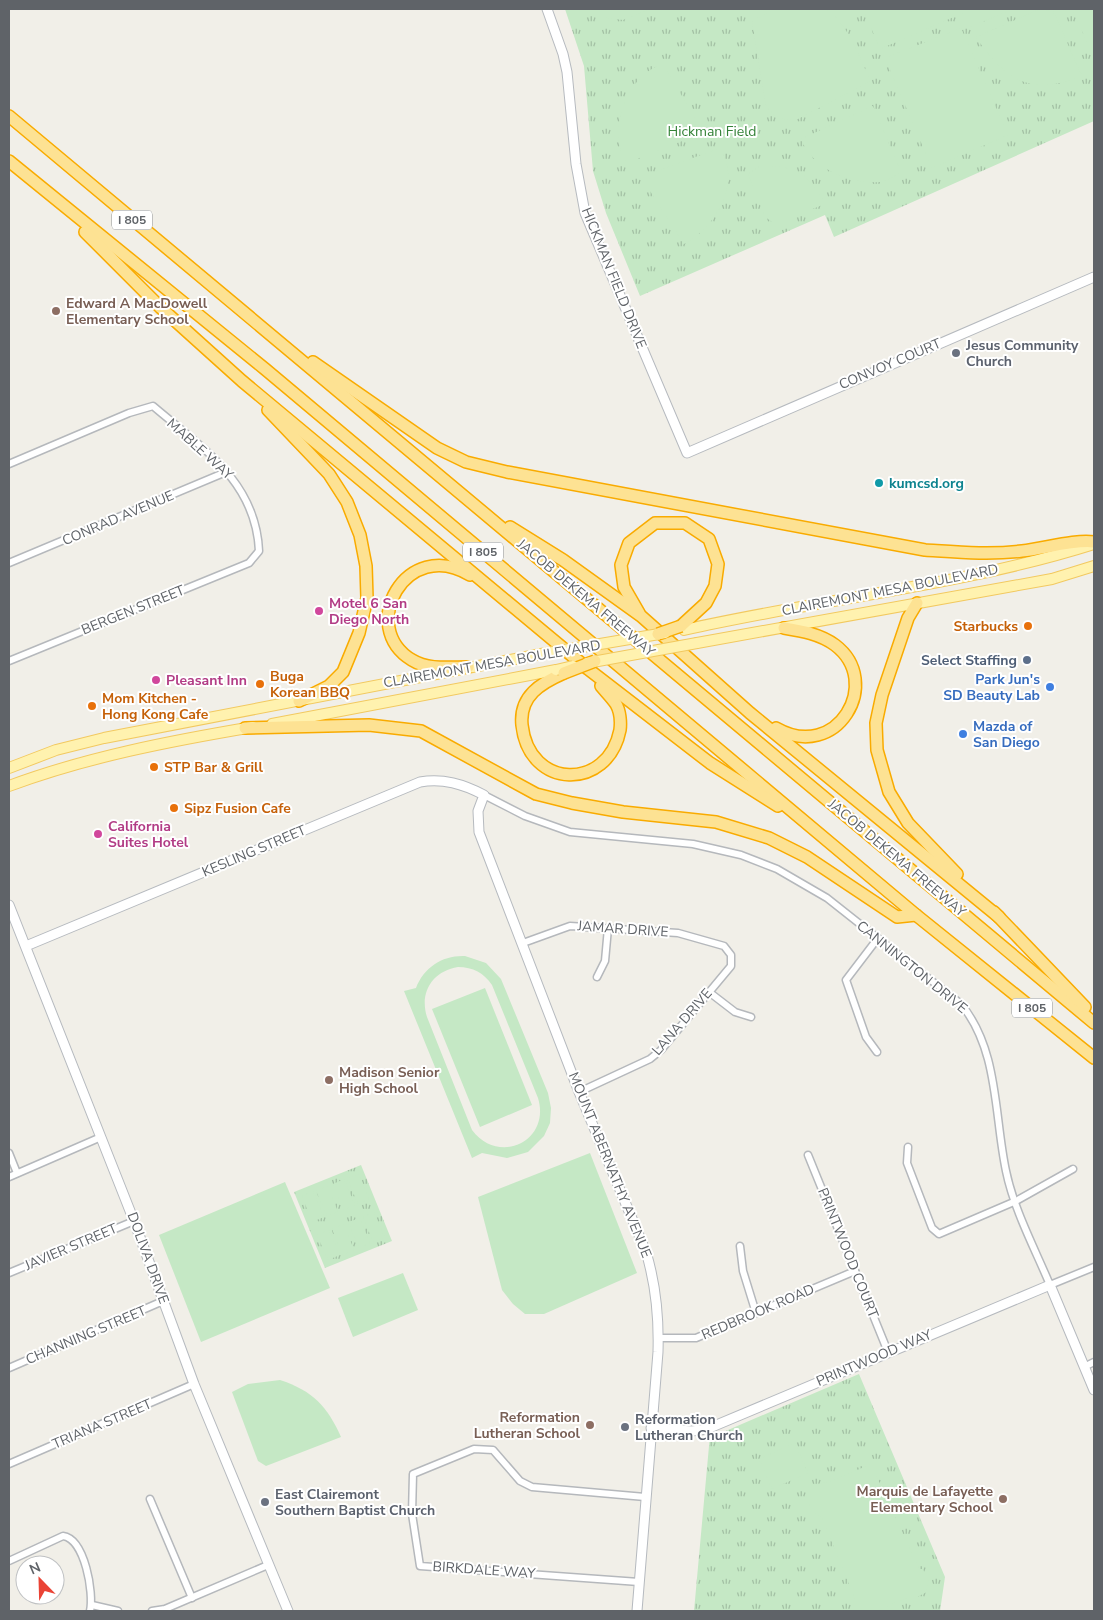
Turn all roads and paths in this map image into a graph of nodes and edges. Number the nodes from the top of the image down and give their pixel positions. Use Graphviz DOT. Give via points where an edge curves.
graph roads {
  1 [pos="547,9"];
  2 [pos="9,116"];
  3 [pos="9,161"];
  4 [pos="47,193"];
  5 [pos="1094,277"];
  6 [pos="255,323"];
  7 [pos="242,381"];
  8 [pos="687,453"];
  9 [pos="9,464"];
  10 [pos="226,472"];
  11 [pos="474,505"];
  12 [pos="1094,543"];
  13 [pos="256,556"];
  14 [pos="9,563"];
  15 [pos="1094,566"];
  16 [pos="502,596"];
  17 [pos="918,602"];
  18 [pos="641,616"];
  19 [pos="682,628"];
  20 [pos="784,628"];
  21 [pos="658,634"];
  22 [pos="9,661"];
  23 [pos="591,665"];
  24 [pos="468,667"];
  25 [pos="560,671"];
  26 [pos="299,701"];
  27 [pos="750,713"];
  28 [pos="245,728"];
  29 [pos="9,768"];
  30 [pos="9,786"];
  31 [pos="484,795"];
  32 [pos="820,834"];
  33 [pos="9,905"];
  34 [pos="916,915"];
  35 [pos="999,917"];
  36 [pos="608,928"];
  37 [pos="878,938"];
  38 [pos="523,943"];
  39 [pos="26,946"];
  40 [pos="724,946"];
  41 [pos="597,977"];
  42 [pos="709,992"];
  43 [pos="1094,1016"];
  44 [pos="751,1017"];
  45 [pos="1094,1023"];
  46 [pos="877,1052"];
  47 [pos="1094,1058"];
  48 [pos="580,1092"];
  49 [pos="101,1137"];
  50 [pos="908,1147"];
  51 [pos="9,1153"];
  52 [pos="808,1155"];
  53 [pos="1073,1169"];
  54 [pos="17,1173"];
  55 [pos="9,1177"];
  56 [pos="1016,1202"];
  57 [pos="134,1221"];
  58 [pos="740,1246"];
  59 [pos="1094,1267"];
  60 [pos="855,1271"];
  61 [pos="9,1273"];
  62 [pos="1050,1286"];
  63 [pos="163,1301"];
  64 [pos="756,1313"];
  65 [pos="659,1338"];
  66 [pos="888,1352"];
  67 [pos="1094,1362"];
  68 [pos="1084,1367"];
  69 [pos="9,1368"];
  70 [pos="194,1384"];
  71 [pos="1094,1390"];
  72 [pos="651,1428"];
  73 [pos="9,1464"];
  74 [pos="646,1498"];
  75 [pos="150,1499"];
  76 [pos="9,1561"];
  77 [pos="268,1565"];
  78 [pos="639,1582"];
  79 [pos="192,1598"];
  80 [pos="91,1608"];
  81 [pos="118,1611"];
  82 [pos="152,1611"];
  83 [pos="288,1611"];
  84 [pos="637,1611"];
  1 -- 8 [label="street, HICKMAN FIELD DRIVE" via="567,72 576,164 586,213"];
  2 -- 6 [label="highway, JACOB DEKEMA FREEWAY / I 805"];
  3 -- 4 [label="highway, I 805"];
  4 -- 7 [label="highway" via="161,308"];
  4 -- 32 [label="highway, I 805" via="265,369"];
  5 -- 8 [label="street, CONVOY COURT"];
  6 -- 11 [label="highway, JACOB DEKEMA FREEWAY / I 805"];
  6 -- 12 [label="highway" via="437,448 466,462 925,550 978,554 1050,548 1083,540"];
  7 -- 16 [label="highway"];
  7 -- 26 [label="highway" via="329,474 347,502 360,535 366,566 368,598 359,633 343,672 329,686"];
  9 -- 10 [label="street, MABLE WAY" via="153,406"];
  10 -- 13 [label="street, MABLE WAY" via="236,481 248,502 258,534 259,551"];
  10 -- 14 [label="street, CONRAD AVENUE"];
  11 -- 18 [label="highway" via="563,560"];
  11 -- 45 [label="highway, JACOB DEKEMA FREEWAY / I 805"];
  12 -- 19 [label="main road, CLAIREMONT MESA BOULEVARD" via="1047,559 977,575"];
  13 -- 22 [label="street, BERGEN STREET" via="249,563"];
  15 -- 17 [label="main road, CLAIREMONT MESA BOULEVARD" via="1052,579"];
  16 -- 23 [label="highway"];
  16 -- 24 [label="highway" via="468,574 440,564 414,571 392,599 389,627 395,644 403,653 429,666"];
  17 -- 20 [label="main road, CLAIREMONT MESA BOULEVARD"];
  17 -- 35 [label="highway" via="906,624 882,695 876,723 877,750 889,792 908,823"];
  18 -- 19 [label="highway" via="624,587 621,565 629,543 655,524 685,523 709,539 718,564 715,586 706,603"];
  18 -- 27 [label="highway"];
  19 -- 21 [label="highway, bridge"];
  20 -- 23 [label="main road, CLAIREMONT MESA BOULEVARD, bridge"];
  20 -- 27 [label="highway" via="824,638 842,651 854,677 852,703 839,724 820,736 786,734"];
  21 -- 24 [label="main road, CLAIREMONT MESA BOULEVARD, bridge"];
  23 -- 25 [label="highway, bridge"];
  23 -- 25 [label="highway" via="617,705 620,729 617,743 599,766 568,776 540,765 530,753 522,723 524,706 537,686"];
  23 -- 32 [label="highway" via="710,763"];
  24 -- 26 [label="main road, CLAIREMONT MESA BOULEVARD"];
  25 -- 28 [label="main road, CLAIREMONT MESA BOULEVARD"];
  26 -- 29 [label="main road, CLAIREMONT MESA BOULEVARD" via="82,743"];
  27 -- 35 [label="highway"];
  28 -- 30 [label="main road, CLAIREMONT MESA BOULEVARD" via="68,765"];
  28 -- 34 [label="highway" via="369,725 421,732 536,794 623,812 716,822 769,838 807,857 897,917"];
  31 -- 37 [label="street, CANNINGTON DRIVE" via="525,816 570,832 693,844 741,855 777,870 827,898"];
  31 -- 38 [label="street, MOUNT ABERNATHY AVENUE" via="478,810 479,832"];
  31 -- 39 [label="street, KESLING STREET" via="450,782 420,782"];
  32 -- 34 [label="highway, I 805"];
  33 -- 39 [label="street, DOLIVA DRIVE"];
  34 -- 47 [label="highway, I 805"];
  35 -- 43 [label="highway"];
  36 -- 38 [label="street, JAMAR DRIVE" via="570,926"];
  36 -- 40 [label="street, JAMAR DRIVE" via="678,933"];
  36 -- 41 [label="street" via="605,961"];
  37 -- 46 [label="street" via="846,980 866,1037"];
  37 -- 56 [label="street, CANNINGTON DRIVE" via="962,1004 973,1018 987,1051 1006,1172"];
  38 -- 48 [label="street, MOUNT ABERNATHY AVENUE"];
  39 -- 49 [label="street, DOLIVA DRIVE"];
  40 -- 42 [label="street, LANA DRIVE" via="731,955 731,966"];
  42 -- 44 [label="street" via="735,1012"];
  42 -- 48 [label="street, LANA DRIVE" via="650,1059"];
  48 -- 65 [label="street, MOUNT ABERNATHY AVENUE" via="646,1252 658,1312"];
  49 -- 54 [label="street"];
  49 -- 57 [label="street, DOLIVA DRIVE"];
  50 -- 56 [label="street" via="908,1163 932,1228 939,1234"];
  51 -- 54 [label="street"];
  52 -- 60 [label="street, PRINTWOOD COURT"];
  53 -- 56 [label="street"];
  54 -- 55 [label="street"];
  56 -- 62 [label="street, CANNINGTON DRIVE"];
  57 -- 61 [label="street, JAVIER STREET"];
  57 -- 63 [label="street, DOLIVA DRIVE"];
  58 -- 64 [label="street" via="743,1271"];
  59 -- 62 [label="street, PRINTWOOD WAY"];
  60 -- 64 [label="street, REDBROOK ROAD"];
  60 -- 66 [label="street, PRINTWOOD COURT"];
  62 -- 66 [label="street, PRINTWOOD WAY"];
  62 -- 68 [label="street, CANNINGTON DRIVE"];
  63 -- 69 [label="street, CHANNING STREET"];
  63 -- 70 [label="street, DOLIVA DRIVE"];
  64 -- 65 [label="street, REDBROOK ROAD" via="696,1338"];
  65 -- 72 [label="street, MOUNT ABERNATHY AVENUE"];
  66 -- 72 [label="street, PRINTWOOD WAY" via="707,1429"];
  67 -- 68 [label="street"];
  68 -- 71 [label="street, CANNINGTON DRIVE"];
  70 -- 73 [label="street, TRIANA STREET"];
  70 -- 77 [label="street, DOLIVA DRIVE"];
  72 -- 74 [label="street, MOUNT ABERNATHY AVENUE"];
  74 -- 78 [label="street, MOUNT ABERNATHY AVENUE"];
  74 -- 78 [label="street, BIRKDALE WAY" via="532,1487 520,1481 493,1450 474,1450 413,1474 412,1514 420,1566"];
  75 -- 79 [label="street"];
  76 -- 80 [label="street" via="63,1536 76,1544 91,1581"];
  77 -- 79 [label="street"];
  77 -- 83 [label="street, DOLIVA DRIVE"];
  78 -- 84 [label="street, MOUNT ABERNATHY AVENUE"];
  79 -- 82 [label="street"];
  80 -- 81 [label="street"];
}
